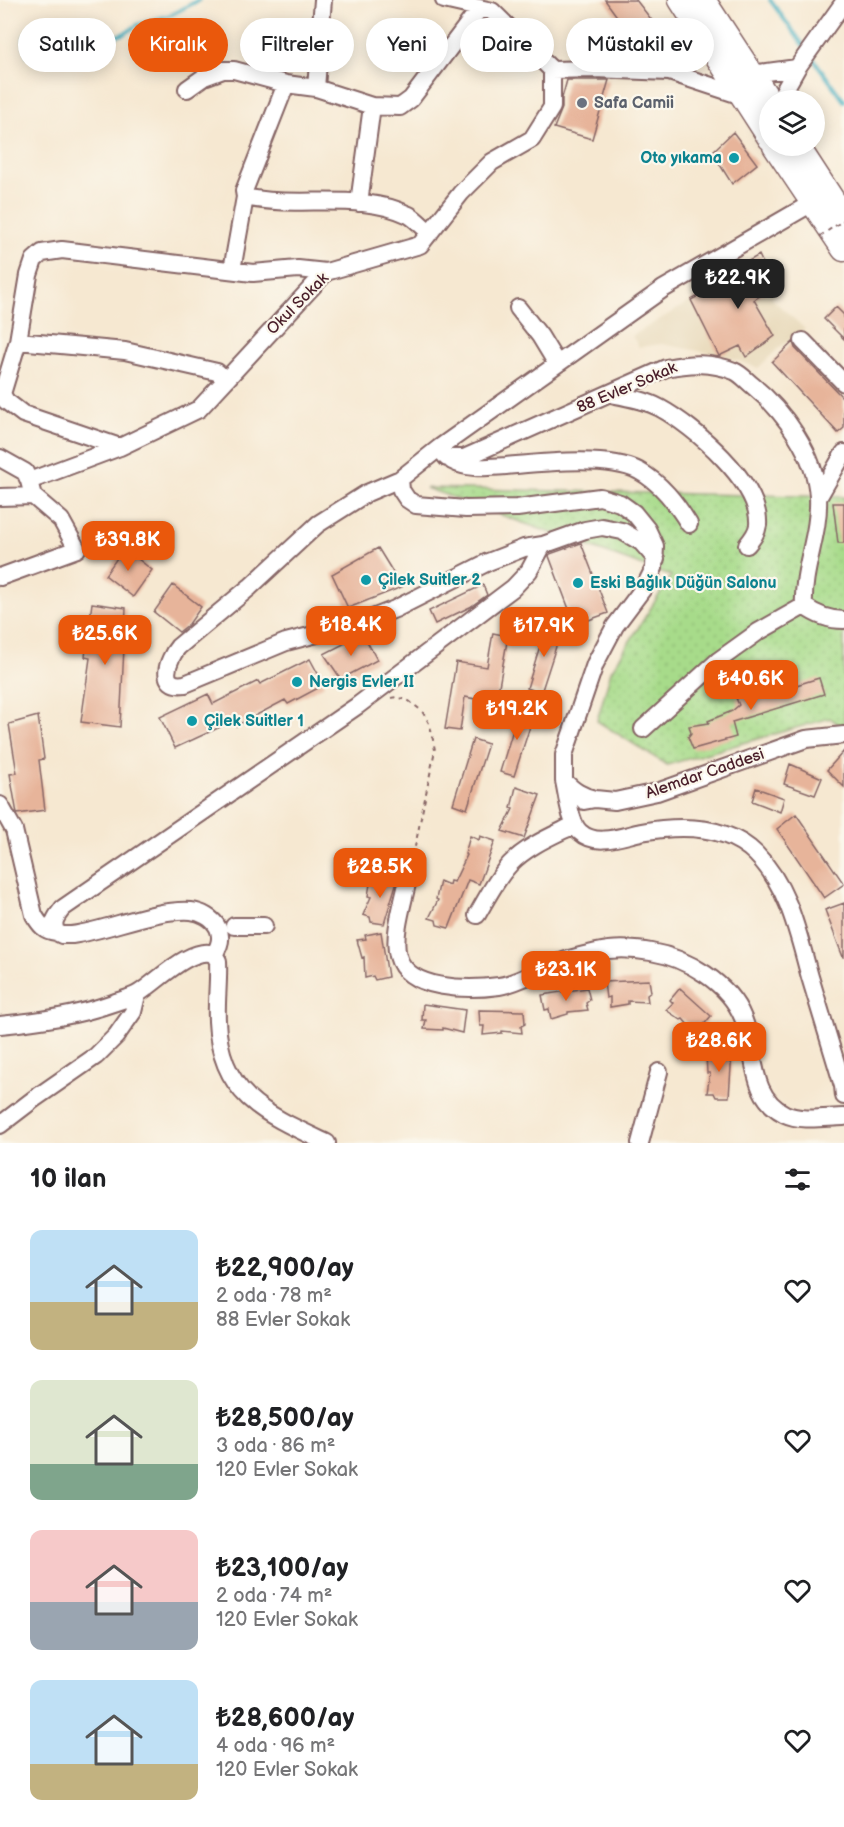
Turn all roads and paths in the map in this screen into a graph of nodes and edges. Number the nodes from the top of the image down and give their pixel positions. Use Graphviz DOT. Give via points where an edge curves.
graph roads {
  1 [pos="323,0"];
  2 [pos="444,0"];
  3 [pos="681,0"];
  4 [pos="703,0"];
  5 [pos="844,2"];
  6 [pos="491,7"];
  7 [pos="502,18"];
  8 [pos="838,20"];
  9 [pos="738,65"];
  10 [pos="797,68"];
  11 [pos="552,72"];
  12 [pos="669,72"];
  13 [pos="286,84"];
  14 [pos="316,88"];
  15 [pos="187,89"];
  16 [pos="760,90"];
  17 [pos="785,90"];
  18 [pos="745,97"];
  19 [pos="372,106"];
  20 [pos="759,120"];
  21 [pos="781,156"];
  22 [pos="803,156"];
  23 [pos="244,197"];
  24 [pos="359,202"];
  25 [pos="812,203"];
  26 [pos="844,219"];
  27 [pos="430,233"];
  28 [pos="820,236"];
  29 [pos="844,249"];
  30 [pos="232,270"];
  31 [pos="326,272"];
  32 [pos="518,308"];
  33 [pos="18,341"];
  34 [pos="803,341"];
  35 [pos="557,364"];
  36 [pos="226,380"];
  37 [pos="844,383"];
  38 [pos="611,394"];
  39 [pos="120,447"];
  40 [pos="443,453"];
  41 [pos="844,453"];
  42 [pos="0,458"];
  43 [pos="400,479"];
  44 [pos="31,488"];
  45 [pos="0,497"];
  46 [pos="818,498"];
  47 [pos="689,524"];
  48 [pos="543,544"];
  49 [pos="747,545"];
  50 [pos="656,559"];
  51 [pos="0,577"];
  52 [pos="804,606"];
  53 [pos="844,620"];
  54 [pos="386,699"];
  55 [pos="643,729"];
  56 [pos="844,735"];
  57 [pos="564,781"];
  58 [pos="595,799"];
  59 [pos="0,805"];
  60 [pos="573,820"];
  61 [pos="408,879"];
  62 [pos="477,915"];
  63 [pos="234,926"];
  64 [pos="264,926"];
  65 [pos="56,932"];
  66 [pos="216,957"];
  67 [pos="137,994"];
  68 [pos="0,1024"];
  69 [pos="659,1072"];
  70 [pos="844,1096"];
  71 [pos="844,1117"];
  72 [pos="0,1125"];
  73 [pos="327,1143"];
  74 [pos="640,1143"];
  1 -- 14 [label="street"];
  2 -- 6 [label="street"];
  3 -- 9 [label="highway"];
  4 -- 9 [label="highway"];
  5 -- 8 [label="street"];
  6 -- 7 [label="street"];
  6 -- 19 [label="street" via="411,99 400,107"];
  8 -- 10 [label="street"];
  9 -- 10 [label="street"];
  9 -- 16 [label="highway"];
  9 -- 18 [label="highway"];
  10 -- 17 [label="street"];
  11 -- 27 [label="street, Okul Sokak" via="552,108 532,139 492,162"];
  12 -- 18 [label="street"];
  13 -- 14 [label="street"];
  13 -- 15 [label="street" via="223,70 204,76"];
  13 -- 23 [label="street"];
  14 -- 19 [label="street"];
  18 -- 20 [label="highway"];
  19 -- 24 [label="street"];
  21 -- 25 [label="highway"];
  22 -- 26 [label="highway"];
  23 -- 24 [label="street" via="266,202"];
  23 -- 30 [label="street"];
  24 -- 27 [label="street" via="411,216"];
  25 -- 29 [label="highway"];
  25 -- 35 [label="street" via="663,289"];
  26 -- 28 [label="path, bridge"];
  27 -- 31 [label="street, Okul Sokak" via="420,245"];
  30 -- 31 [label="street"];
  30 -- 33 [label="street" via="62,250 42,253 34,260 29,275"];
  31 -- 36 [label="street, Okul Sokak"];
  32 -- 35 [label="street"];
  33 -- 36 [label="street" via="125,351 217,372"];
  33 -- 39 [label="street" via="2,394 6,401 23,414"];
  34 -- 37 [label="street"];
  35 -- 40 [label="street"];
  36 -- 39 [label="street, Okul Sokak" via="198,409"];
  38 -- 40 [label="street, 88 Evler Sokak" via="464,458"];
  38 -- 46 [label="street, 88 Evler Sokak" via="666,368 687,363 710,363 736,372 763,393 790,424 815,473"];
  38 -- 49 [label="street" via="658,407 710,443 731,467 758,512 758,527"];
  39 -- 44 [label="street, Okul Sokak"];
  40 -- 43 [label="street"];
  40 -- 47 [label="street" via="462,466 584,462 638,470 676,503"];
  41 -- 46 [label="street"];
  42 -- 44 [label="street" via="25,472"];
  43 -- 48 [label="street" via="367,493 318,524 250,588 177,647 167,667 172,683 185,684 286,642 360,623 488,562"];
  43 -- 50 [label="street" via="401,490 416,505 517,508 600,497 620,503 647,529"];
  44 -- 45 [label="street, Okul Sokak"];
  44 -- 51 [label="street" via="61,520 77,549"];
  46 -- 52 [label="street, 88 Evler Sokak"];
  48 -- 50 [label="street" via="602,527 622,531 641,542"];
  48 -- 65 [label="street" via="521,581 341,716 63,909 55,918"];
  50 -- 57 [label="street" via="645,586 615,626 595,664 564,755"];
  52 -- 53 [label="street" via="834,620"];
  52 -- 55 [label="street" via="719,660"];
  54 -- 61 [label="path" via="397,697 422,711 435,750"];
  56 -- 58 [label="street, Alemdar Caddesi" via="806,739 657,792 615,801"];
  57 -- 58 [label="street" via="581,796"];
  57 -- 60 [label="street"];
  58 -- 60 [label="street" via="577,806"];
  59 -- 65 [label="street" via="14,830 34,915 40,925"];
  60 -- 62 [label="street" via="510,864"];
  60 -- 70 [label="street" via="579,832 605,840 680,828 708,830 735,838 756,854 776,879 790,909"];
  61 -- 71 [label="street" via="397,937 398,956 405,969 419,980 439,985 500,986 600,951 634,949 668,955 701,971 726,992 743,1017 757,1083 774,1107 788,1115"];
  63 -- 64 [label="street"];
  65 -- 66 [label="street" via="85,933 192,911 205,915 218,928"];
  66 -- 67 [label="street" via="208,951 184,960"];
  66 -- 73 [label="street" via="217,1022 226,1066 235,1083 268,1114"];
  67 -- 68 [label="street" via="84,1013"];
  67 -- 72 [label="street" via="133,1012 96,1056"];
  69 -- 74 [label="street"];
}
